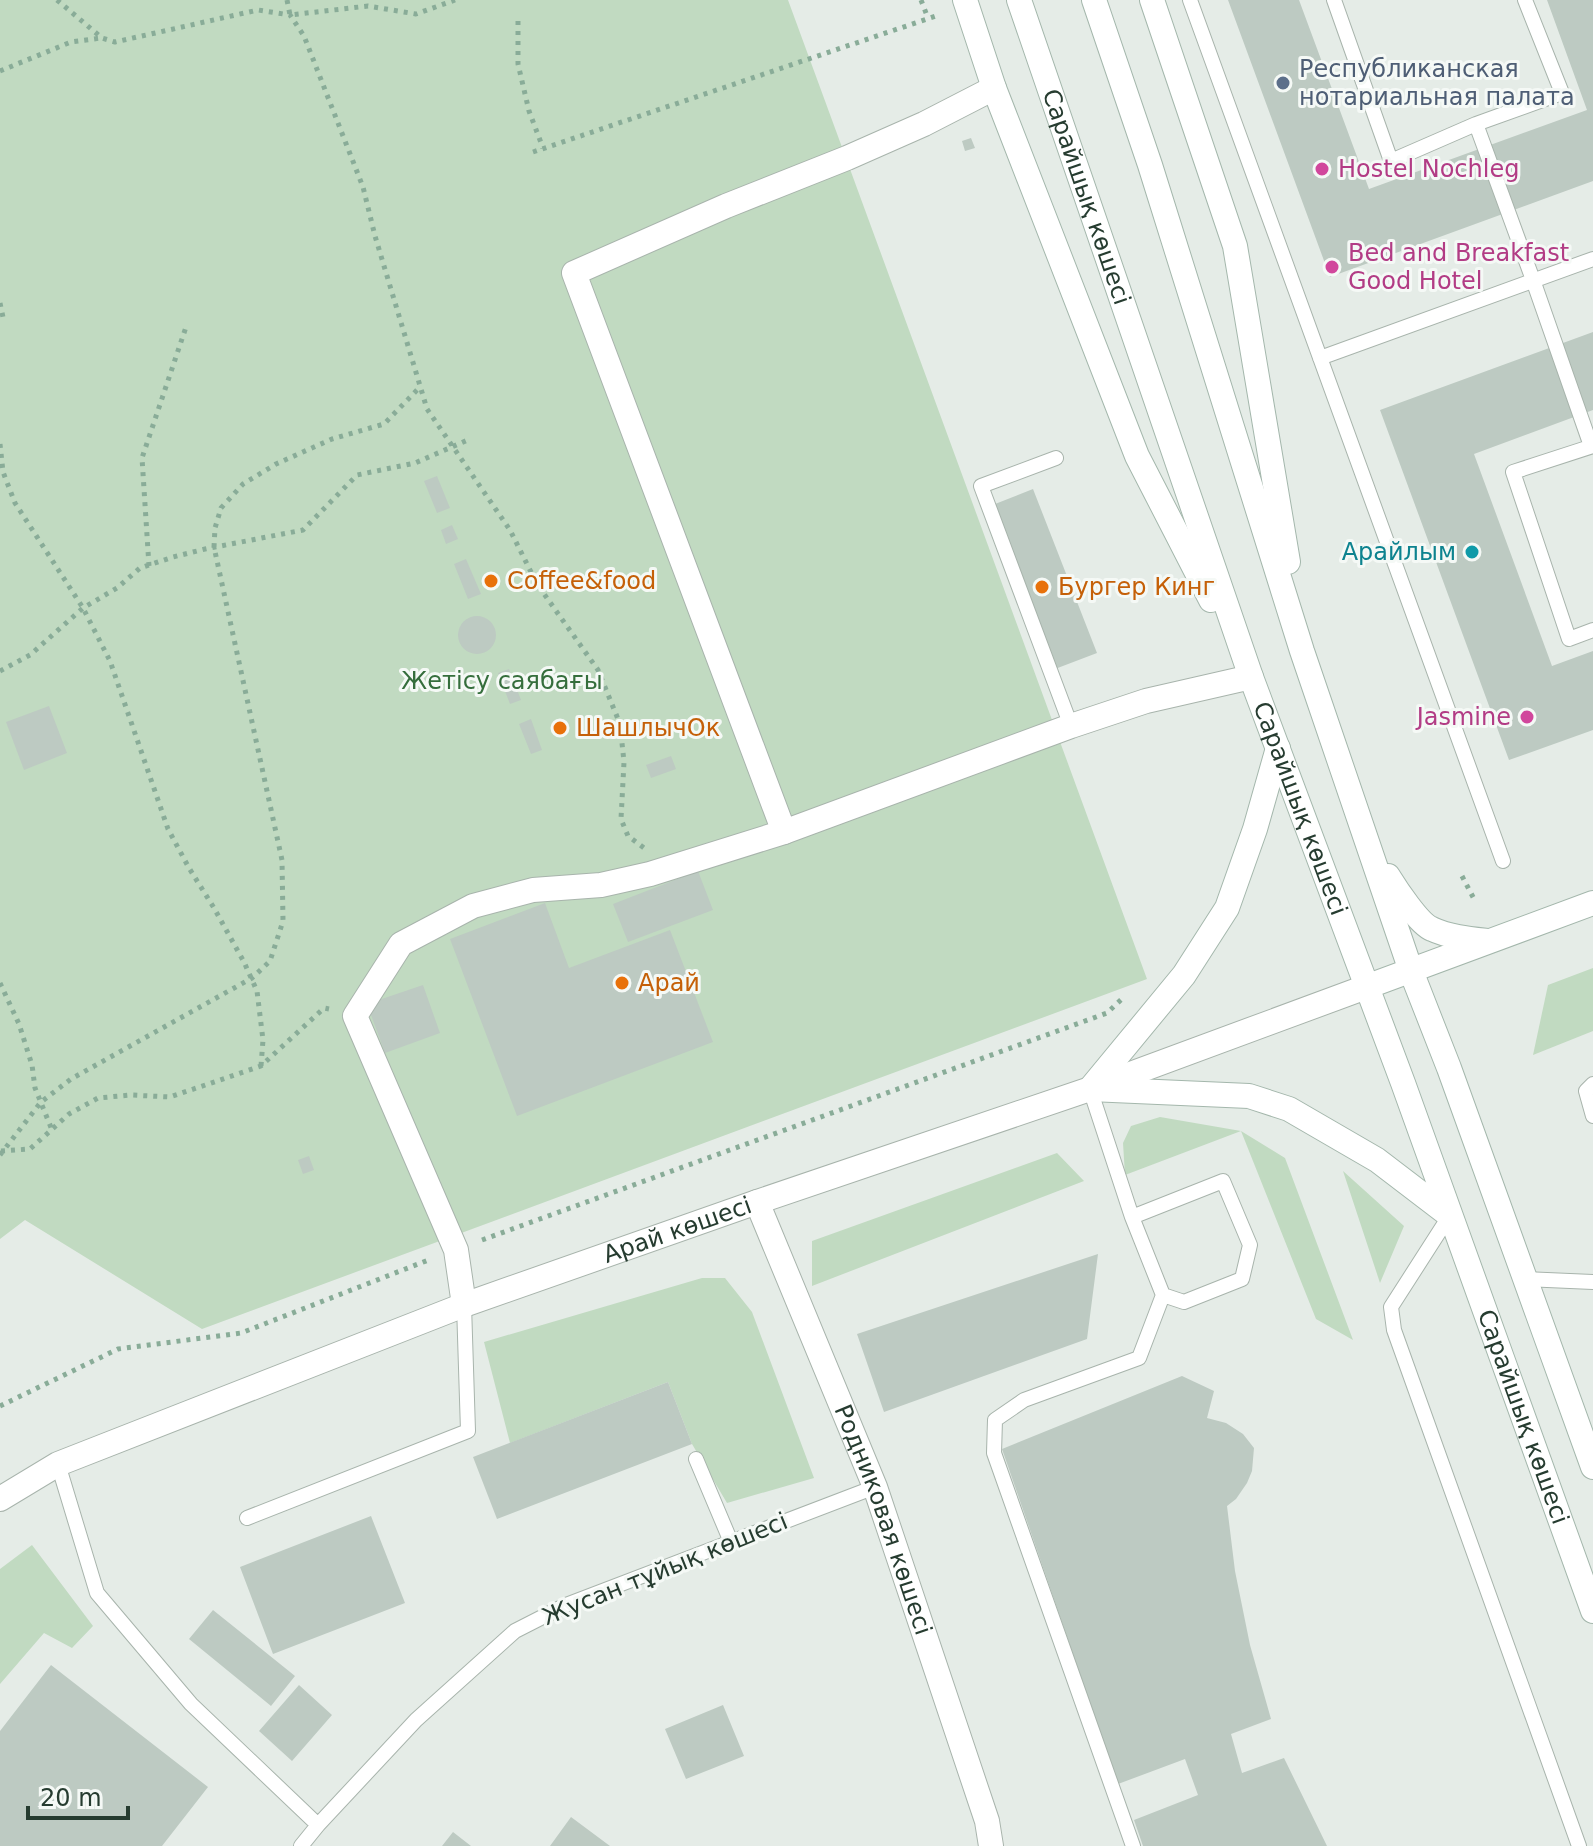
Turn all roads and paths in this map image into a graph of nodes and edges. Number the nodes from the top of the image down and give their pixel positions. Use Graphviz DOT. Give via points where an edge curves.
graph roads {
  1 [pos="57,0"];
  2 [pos="287,0"];
  3 [pos="455,0"];
  4 [pos="921,0"];
  5 [pos="1019,0"];
  6 [pos="1094,0"];
  7 [pos="1152,0"];
  8 [pos="1190,0"];
  9 [pos="1334,0"];
  10 [pos="1525,0"];
  11 [pos="966,3"];
  12 [pos="290,15"];
  13 [pos="928,18"];
  14 [pos="518,21"];
  15 [pos="102,38"];
  16 [pos="0,71"];
  17 [pos="994,88"];
  18 [pos="1476,124"];
  19 [pos="543,148"];
  20 [pos="533,152"];
  21 [pos="1593,259"];
  22 [pos="1533,280"];
  23 [pos="0,303"];
  24 [pos="4,322"];
  25 [pos="186,327"];
  26 [pos="1320,358"];
  27 [pos="421,386"];
  28 [pos="470,439"];
  29 [pos="0,444"];
  30 [pos="1592,446"];
  31 [pos="453,447"];
  32 [pos="1056,458"];
  33 [pos="214,547"];
  34 [pos="149,566"];
  35 [pos="83,608"];
  36 [pos="1593,630"];
  37 [pos="1302,651"];
  38 [pos="0,671"];
  39 [pos="1251,677"];
  40 [pos="1071,726"];
  41 [pos="1278,748"];
  42 [pos="784,832"];
  43 [pos="1370,849"];
  44 [pos="1503,861"];
  45 [pos="671,867"];
  46 [pos="1462,876"];
  47 [pos="1474,899"];
  48 [pos="1593,903"];
  49 [pos="1490,941"];
  50 [pos="1411,971"];
  51 [pos="252,978"];
  52 [pos="0,983"];
  53 [pos="1366,987"];
  54 [pos="1130,993"];
  55 [pos="355,1016"];
  56 [pos="261,1066"];
  57 [pos="1593,1084"];
  58 [pos="1090,1089"];
  59 [pos="41,1102"];
  60 [pos="1593,1116"];
  61 [pos="52,1130"];
  62 [pos="1,1152"];
  63 [pos="757,1202"];
  64 [pos="1450,1215"];
  65 [pos="1132,1217"];
  66 [pos="456,1250"];
  67 [pos="1524,1279"];
  68 [pos="1593,1282"];
  69 [pos="1163,1295"];
  70 [pos="464,1305"];
  71 [pos="0,1406"];
  72 [pos="696,1459"];
  73 [pos="58,1464"];
  74 [pos="1593,1467"];
  75 [pos="875,1487"];
  76 [pos="0,1499"];
  77 [pos="247,1518"];
  78 [pos="731,1542"];
  79 [pos="1593,1611"];
  80 [pos="318,1825"];
  81 [pos="301,1846"];
  82 [pos="991,1846"];
  83 [pos="1133,1846"];
  84 [pos="1579,1846"];
  1 -- 15 [label="path"];
  2 -- 12 [label="path"];
  3 -- 12 [label="path" via="416,14 368,6"];
  4 -- 13 [label="path"];
  5 -- 39 [label="main road, Сарайшық көшесі"];
  6 -- 37 [label="main road, Сарайшық көшесі"];
  7 -- 37 [label="main road" via="1235,246"];
  8 -- 26 [label="lane"];
  9 -- 18 [label="lane" via="1391,161"];
  10 -- 18 [label="lane" via="1562,93"];
  11 -- 13 [label="path"];
  11 -- 17 [label="main road"];
  12 -- 15 [label="path" via="258,10 115,42"];
  12 -- 27 [label="path" via="304,36 363,187"];
  13 -- 19 [label="path"];
  14 -- 19 [label="path" via="518,64"];
  15 -- 16 [label="path" via="71,42"];
  17 -- 39 [label="main road" via="1137,456"];
  17 -- 42 [label="main road" via="911,130 574,273"];
  18 -- 22 [label="lane"];
  19 -- 20 [label="path"];
  21 -- 22 [label="lane"];
  22 -- 26 [label="lane"];
  22 -- 30 [label="lane"];
  23 -- 24 [label="path"];
  25 -- 34 [label="path" via="142,458"];
  26 -- 44 [label="lane"];
  27 -- 31 [label="path" via="427,409"];
  27 -- 33 [label="path" via="384,424 332,439 243,484 221,508"];
  28 -- 31 [label="path"];
  29 -- 35 [label="path" via="15,503"];
  30 -- 36 [label="lane" via="1513,472 1569,639"];
  31 -- 33 [label="path" via="415,463 357,475 303,530"];
  31 -- 45 [label="path" via="510,530 537,584 598,670 620,724 621,819 628,836"];
  32 -- 40 [label="lane" via="981,486"];
  33 -- 34 [label="path"];
  33 -- 51 [label="path" via="282,860 283,921 270,961"];
  34 -- 35 [label="path"];
  35 -- 38 [label="path" via="30,655"];
  35 -- 51 [label="path" via="110,661 168,829"];
  37 -- 43 [label="main road, Сарайшық көшесі"];
  39 -- 40 [label="main road" via="1146,701"];
  39 -- 41 [label="main road, Сарайшық көшесі"];
  40 -- 42 [label="main road"];
  41 -- 53 [label="main road, Сарайшық көшесі"];
  41 -- 58 [label="main road" via="1227,908 1184,975"];
  42 -- 45 [label="main road"];
  43 -- 49 [label="main road" via="1430,929"];
  43 -- 50 [label="main road, Сарайшық көшесі"];
  45 -- 55 [label="main road" via="601,885 533,890 473,906 401,944"];
  46 -- 47 [label="path"];
  48 -- 49 [label="main road, Арай көшесі"];
  49 -- 50 [label="main road, Арай көшесі"];
  50 -- 53 [label="main road, Арай көшесі"];
  50 -- 67 [label="main road, Сарайшық көшесі"];
  51 -- 56 [label="path" via="263,1040"];
  51 -- 59 [label="path" via="71,1079"];
  52 -- 59 [label="path" via="19,1024"];
  53 -- 58 [label="main road, Арай көшесі"];
  53 -- 64 [label="main road, Сарайшық көшесі"];
  54 -- 66 [label="path" via="1107,1013"];
  55 -- 56 [label="path" via="324,1008"];
  55 -- 66 [label="main road"];
  56 -- 61 [label="path" via="170,1097 98,1098"];
  57 -- 60 [label="lane" via="1586,1091"];
  58 -- 63 [label="main road, Арай көшесі"];
  58 -- 64 [label="main road" via="1249,1096 1289,1109 1377,1160"];
  58 -- 65 [label="lane"];
  59 -- 61 [label="path"];
  59 -- 62 [label="path"];
  61 -- 62 [label="path" via="30,1149"];
  63 -- 70 [label="main road, Арай көшесі"];
  63 -- 75 [label="main road, Родниковая көшесі"];
  64 -- 79 [label="main road, Сарайшық көшесі"];
  64 -- 84 [label="lane" via="1391,1307 1394,1330"];
  65 -- 69 [label="lane"];
  65 -- 69 [label="lane" via="1223,1181 1250,1245 1242,1279 1184,1302"];
  66 -- 70 [label="main road"];
  66 -- 71 [label="path" via="241,1333 118,1349"];
  67 -- 68 [label="lane"];
  67 -- 74 [label="main road, Сарайшық көшесі"];
  69 -- 83 [label="lane" via="1139,1358 1024,1400 995,1420 994,1453"];
  70 -- 73 [label="main road, Арай көшесі"];
  70 -- 77 [label="lane" via="468,1431"];
  72 -- 78 [label="lane"];
  73 -- 76 [label="main road, Арай көшесі"];
  73 -- 80 [label="lane" via="97,1593 191,1704"];
  75 -- 78 [label="lane, Жусан тұйық көшесі"];
  75 -- 82 [label="main road, Родниковая көшесі"];
  78 -- 80 [label="lane, Жусан тұйық көшесі" via="566,1605 515,1631 416,1720"];
  80 -- 81 [label="lane, Жусан тұйық көшесі"];
}
